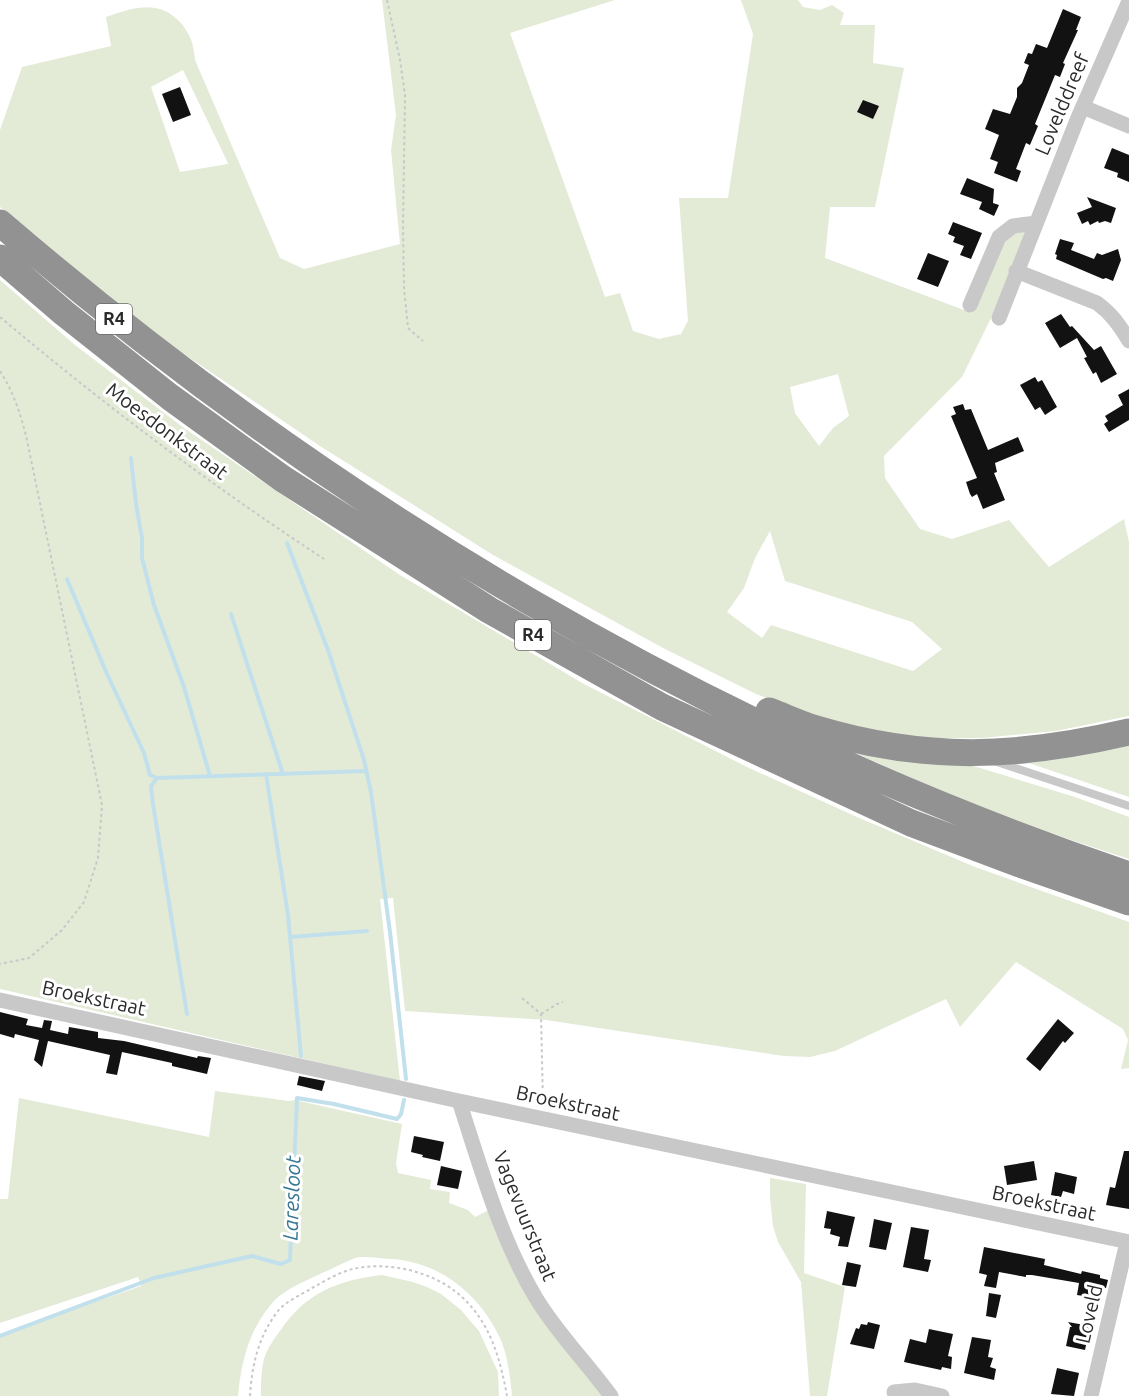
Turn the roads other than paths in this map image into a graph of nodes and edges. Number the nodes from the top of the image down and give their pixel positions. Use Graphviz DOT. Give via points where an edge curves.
graph roads {
  1 [pos="1129,1"];
  2 [pos="1083,107"];
  3 [pos="1129,126"];
  4 [pos="0,223"];
  5 [pos="1036,223"];
  6 [pos="0,258"];
  7 [pos="1016,271"];
  8 [pos="970,305"];
  9 [pos="999,318"];
  10 [pos="1129,341"];
  11 [pos="701,695"];
  12 [pos="1129,732"];
  13 [pos="978,754"];
  14 [pos="1129,806"];
  15 [pos="1129,875"];
  16 [pos="1129,902"];
  17 [pos="0,1000"];
  18 [pos="459,1101"];
  19 [pos="1128,1242"];
  20 [pos="894,1392"];
  21 [pos="611,1396"];
  22 [pos="942,1396"];
  23 [pos="1091,1396"];
  1 -- 2 [label="street, Lovelddreef"];
  2 -- 3 [label="street"];
  2 -- 5 [label="street, Lovelddreef"];
  4 -- 11 [label="highway, R4" via="128,330 296,454 501,585"];
  5 -- 7 [label="street, Lovelddreef"];
  5 -- 8 [label="street" via="1013,226 999,237"];
  6 -- 16 [label="highway, R4" via="162,390 274,472 489,610 662,706 911,823"];
  7 -- 9 [label="street, Lovelddreef"];
  7 -- 10 [label="street" via="1098,303 1118,322"];
  11 -- 13 [label="highway" via="738,698 856,740 898,748"];
  11 -- 15 [label="highway, R4" via="856,770 1041,845"];
  12 -- 13 [label="highway" via="1043,749"];
  13 -- 14 [label="lane"];
  17 -- 18 [label="street, Broekstraat"];
  18 -- 19 [label="street, Broekstraat"];
  18 -- 21 [label="street, Vagevuurstraat" via="505,1236 526,1282 548,1317"];
  19 -- 23 [label="street, Loveld"];
  20 -- 22 [label="street" via="915,1390"];
}
